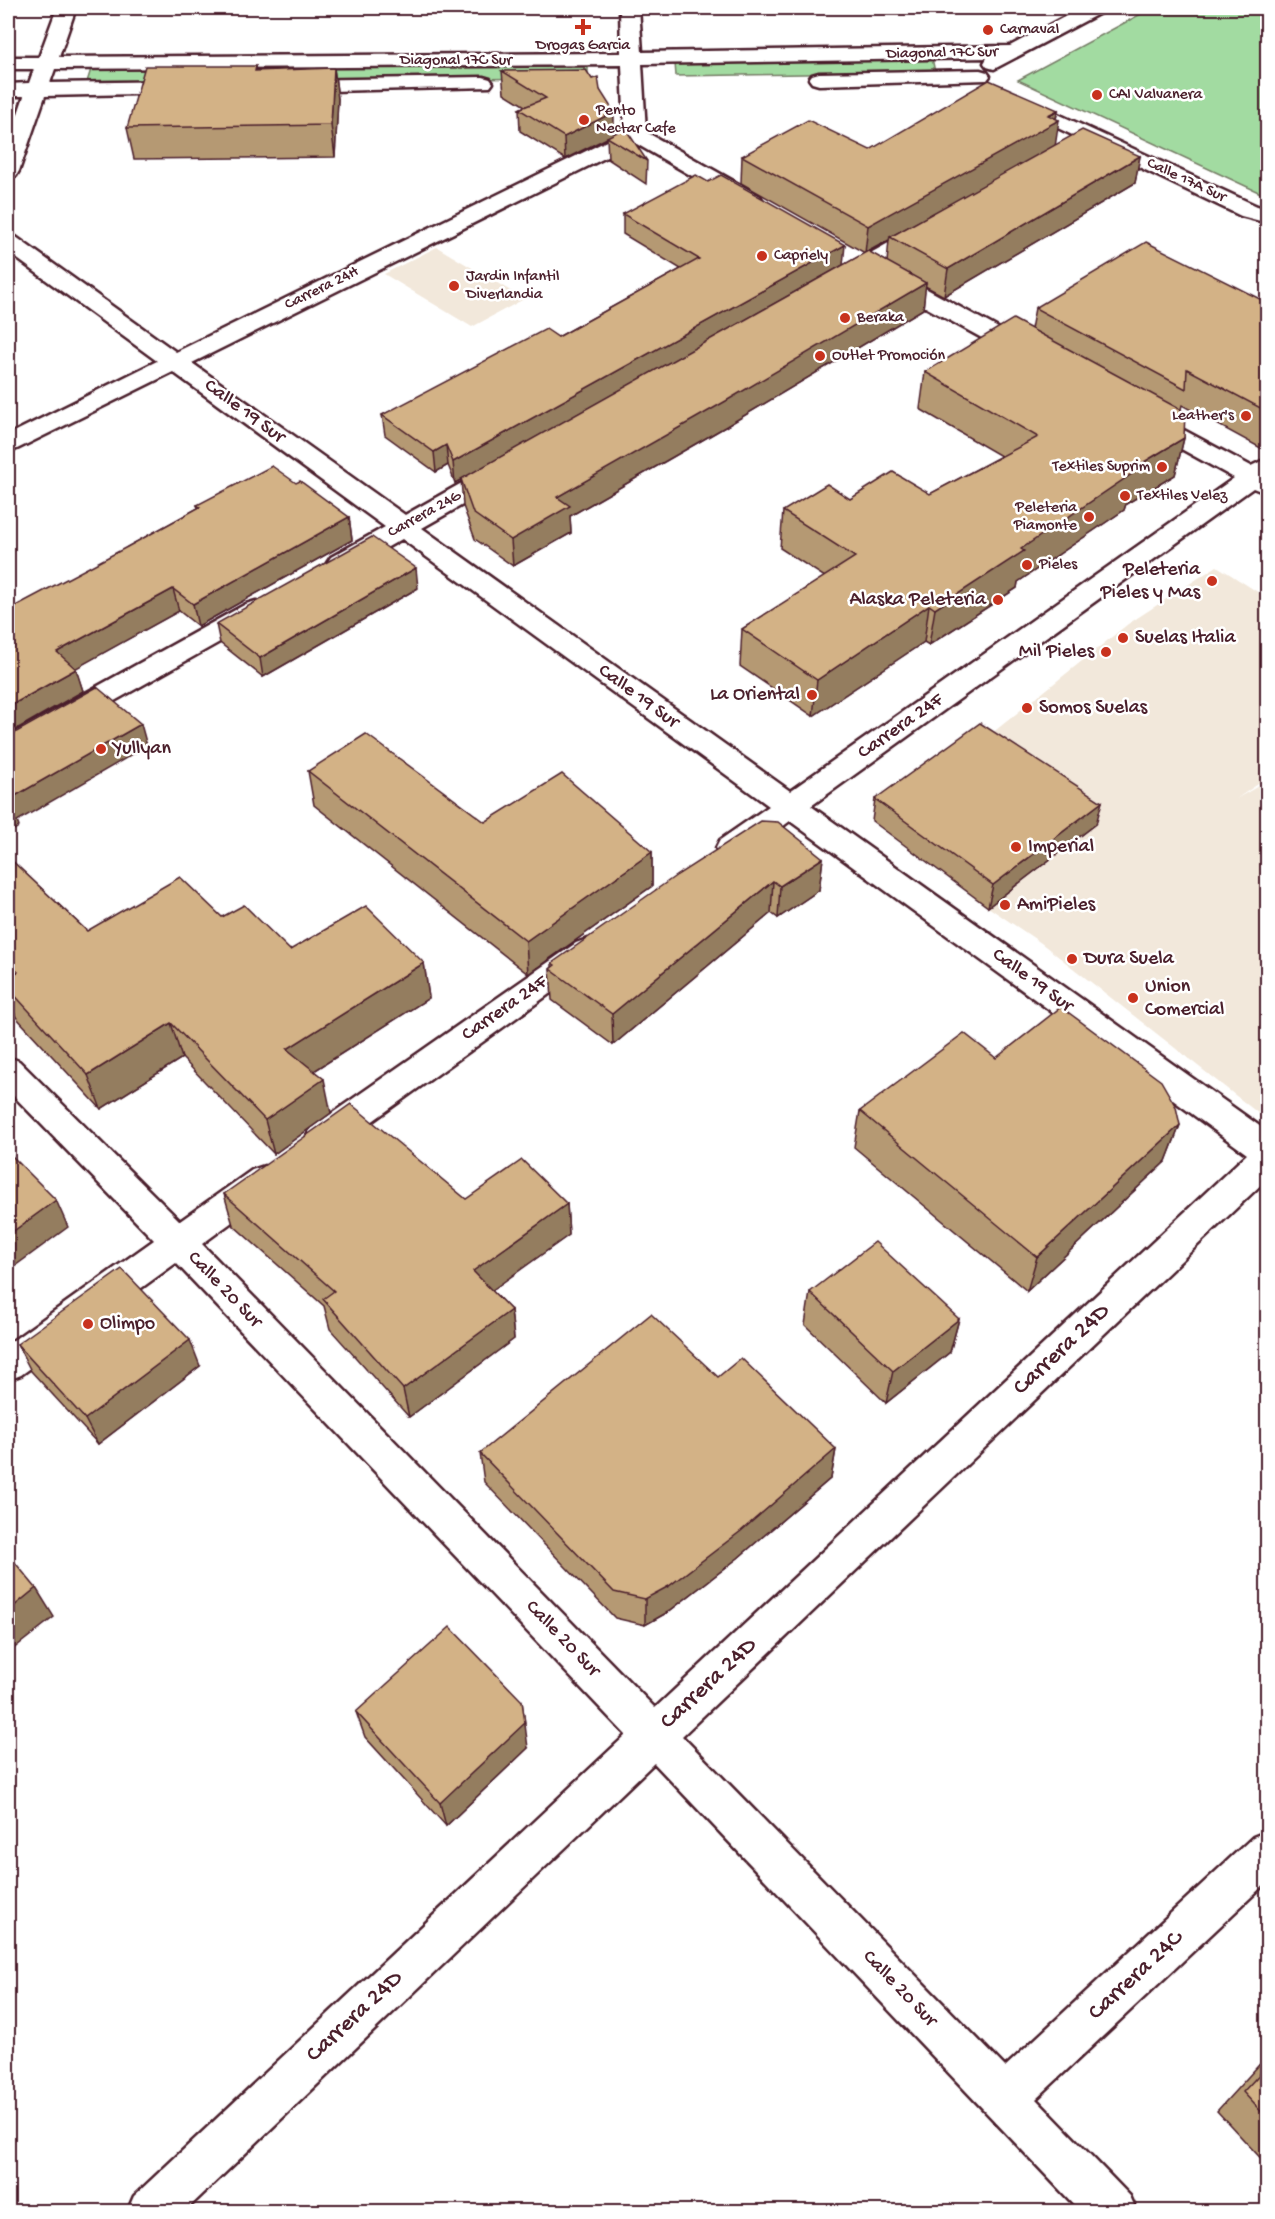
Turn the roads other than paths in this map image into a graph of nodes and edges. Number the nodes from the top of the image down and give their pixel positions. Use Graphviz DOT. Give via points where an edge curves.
graph roads {
  1 [pos="66,8"];
  2 [pos="629,8"];
  3 [pos="1095,8"];
  4 [pos="1012,52"];
  5 [pos="632,59"];
  6 [pos="8,63"];
  7 [pos="46,63"];
  8 [pos="800,79"];
  9 [pos="609,81"];
  10 [pos="633,81"];
  11 [pos="657,81"];
  12 [pos="502,83"];
  13 [pos="275,86"];
  14 [pos="991,86"];
  15 [pos="203,87"];
  16 [pos="36,89"];
  17 [pos="8,90"];
  18 [pos="636,135"];
  19 [pos="1093,137"];
  20 [pos="1072,149"];
  21 [pos="8,171"];
  22 [pos="766,209"];
  23 [pos="1268,216"];
  24 [pos="947,220"];
  25 [pos="8,242"];
  26 [pos="856,260"];
  27 [pos="817,293"];
  28 [pos="174,362"];
  29 [pos="1053,368"];
  30 [pos="1126,408"];
  31 [pos="8,444"];
  32 [pos="517,463"];
  33 [pos="1262,476"];
  34 [pos="404,527"];
  35 [pos="323,572"];
  36 [pos="272,600"];
  37 [pos="8,748"];
  38 [pos="789,806"];
  39 [pos="711,862"];
  40 [pos="605,938"];
  41 [pos="8,1070"];
  42 [pos="1268,1154"];
  43 [pos="178,1242"];
  44 [pos="8,1364"];
  45 [pos="654,1735"];
  46 [pos="1268,1852"];
  47 [pos="1004,2099"];
  48 [pos="150,2211"];
  49 [pos="1114,2211"];
  1 -- 7 [label="street"];
  2 -- 5 [label="street"];
  3 -- 4 [label="street"];
  4 -- 5 [label="street, Diagonal 17C Sur"];
  4 -- 14 [label="street" via="981,71"];
  5 -- 7 [label="street, Diagonal 17C Sur"];
  5 -- 10 [label="street"];
  6 -- 7 [label="street, Diagonal 17C Sur"];
  7 -- 16 [label="street"];
  8 -- 14 [label="street, Diagonal 17C Sur"];
  9 -- 10 [label="street"];
  10 -- 11 [label="street"];
  10 -- 18 [label="street"];
  12 -- 13 [label="street, Diagonal 17C Sur"];
  14 -- 19 [label="street, Calle 17A Sur"];
  15 -- 16 [label="street"];
  16 -- 17 [label="street"];
  16 -- 21 [label="street"];
  18 -- 22 [label="street"];
  18 -- 28 [label="street, Carrera 24H"];
  19 -- 20 [label="street"];
  19 -- 23 [label="street, Calle 17A Sur" via="1249,211"];
  24 -- 26 [label="street"];
  25 -- 28 [label="street, Calle 19 Sur"];
  26 -- 27 [label="street"];
  26 -- 29 [label="street"];
  28 -- 31 [label="street, Carrera 24H"];
  28 -- 34 [label="street, Calle 19 Sur"];
  30 -- 33 [label="street"];
  32 -- 34 [label="street, Carrera 24G"];
  33 -- 38 [label="street, Carrera 24F"];
  34 -- 35 [label="street, Carrera 24G"];
  34 -- 38 [label="street, Calle 19 Sur"];
  36 -- 37 [label="street"];
  38 -- 39 [label="street, Carrera 24F"];
  38 -- 42 [label="street, Calle 19 Sur"];
  40 -- 43 [label="street, Carrera 24F"];
  41 -- 43 [label="street, Calle 20 Sur"];
  42 -- 45 [label="street, Carrera 24D"];
  43 -- 44 [label="street, Carrera 24F"];
  43 -- 45 [label="street, Calle 20 Sur"];
  45 -- 47 [label="street, Calle 20 Sur"];
  45 -- 48 [label="street, Carrera 24D"];
  46 -- 47 [label="street, Carrera 24C"];
  47 -- 49 [label="street, Calle 20 Sur"];
}
